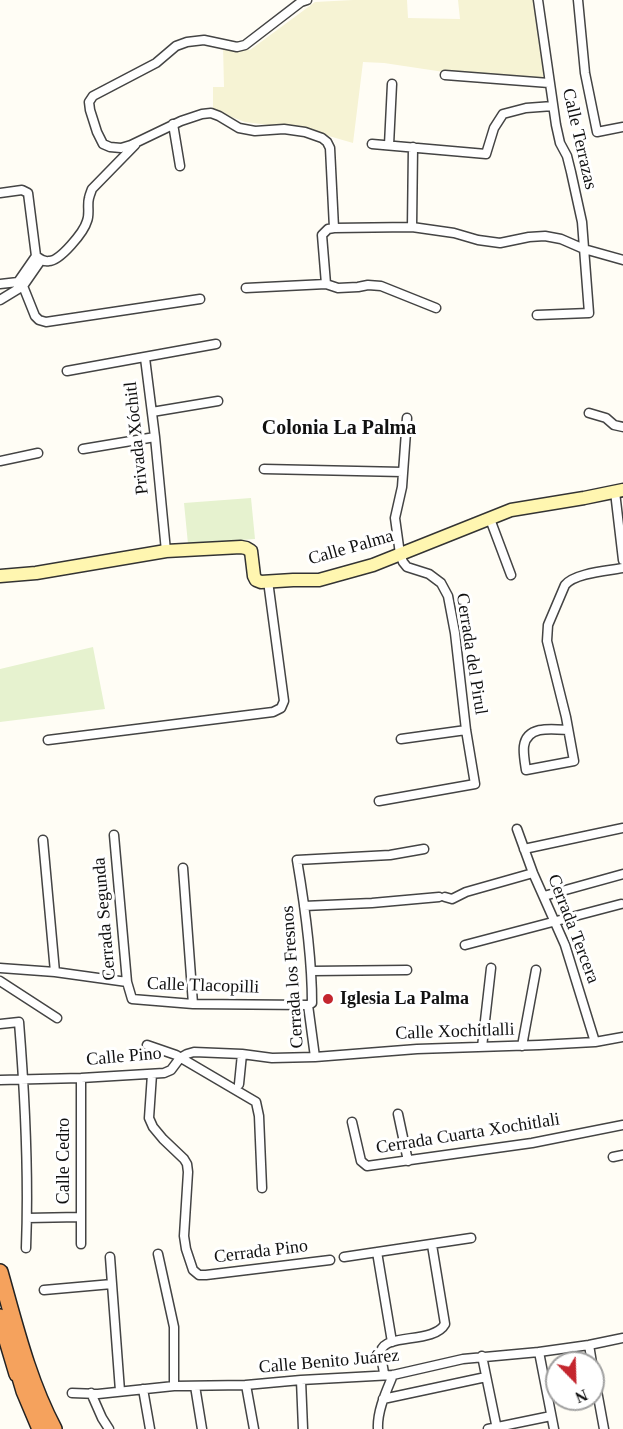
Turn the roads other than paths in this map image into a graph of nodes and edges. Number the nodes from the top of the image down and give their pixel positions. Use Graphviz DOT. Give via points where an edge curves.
graph roads {
  1 [pos="308,0"];
  2 [pos="538,0"];
  3 [pos="578,0"];
  4 [pos="445,75"];
  5 [pos="549,83"];
  6 [pos="392,84"];
  7 [pos="553,106"];
  8 [pos="173,124"];
  9 [pos="623,127"];
  10 [pos="135,142"];
  11 [pos="372,144"];
  12 [pos="389,145"];
  13 [pos="413,147"];
  14 [pos="180,166"];
  15 [pos="0,193"];
  16 [pos="412,227"];
  17 [pos="334,228"];
  18 [pos="584,249"];
  19 [pos="38,258"];
  20 [pos="623,260"];
  21 [pos="0,284"];
  22 [pos="326,284"];
  23 [pos="23,286"];
  24 [pos="246,288"];
  25 [pos="200,299"];
  26 [pos="0,300"];
  27 [pos="436,308"];
  28 [pos="537,315"];
  29 [pos="216,344"];
  30 [pos="145,358"];
  31 [pos="67,371"];
  32 [pos="218,401"];
  33 [pos="152,412"];
  34 [pos="589,413"];
  35 [pos="407,418"];
  36 [pos="623,427"];
  37 [pos="155,437"];
  38 [pos="83,449"];
  39 [pos="38,453"];
  40 [pos="0,460"];
  41 [pos="264,469"];
  42 [pos="403,472"];
  43 [pos="619,491"];
  44 [pos="490,519"];
  45 [pos="166,551"];
  46 [pos="400,554"];
  47 [pos="623,560"];
  48 [pos="623,568"];
  49 [pos="511,575"];
  50 [pos="0,576"];
  51 [pos="268,581"];
  52 [pos="568,729"];
  53 [pos="466,730"];
  54 [pos="401,739"];
  55 [pos="48,740"];
  56 [pos="379,801"];
  57 [pos="623,828"];
  58 [pos="517,830"];
  59 [pos="114,835"];
  60 [pos="43,840"];
  61 [pos="424,849"];
  62 [pos="524,849"];
  63 [pos="183,868"];
  64 [pos="533,873"];
  65 [pos="623,874"];
  66 [pos="544,896"];
  67 [pos="621,904"];
  68 [pos="304,906"];
  69 [pos="555,922"];
  70 [pos="465,945"];
  71 [pos="0,968"];
  72 [pos="491,968"];
  73 [pos="407,970"];
  74 [pos="536,970"];
  75 [pos="312,971"];
  76 [pos="55,972"];
  77 [pos="0,981"];
  78 [pos="127,982"];
  79 [pos="132,999"];
  80 [pos="193,1004"];
  81 [pos="308,1005"];
  82 [pos="57,1018"];
  83 [pos="0,1024"];
  84 [pos="623,1037"];
  85 [pos="595,1042"];
  86 [pos="147,1045"];
  87 [pos="522,1046"];
  88 [pos="482,1047"];
  89 [pos="242,1054"];
  90 [pos="315,1056"];
  91 [pos="180,1058"];
  92 [pos="152,1074"];
  93 [pos="81,1078"];
  94 [pos="0,1080"];
  95 [pos="24,1080"];
  96 [pos="239,1084"];
  97 [pos="398,1114"];
  98 [pos="352,1122"];
  99 [pos="623,1125"];
  100 [pos="623,1155"];
  101 [pos="613,1157"];
  102 [pos="408,1161"];
  103 [pos="262,1188"];
  104 [pos="80,1217"];
  105 [pos="27,1218"];
  106 [pos="471,1238"];
  107 [pos="81,1244"];
  108 [pos="432,1245"];
  109 [pos="26,1248"];
  110 [pos="377,1252"];
  111 [pos="158,1254"];
  112 [pos="110,1257"];
  113 [pos="344,1257"];
  114 [pos="330,1260"];
  115 [pos="0,1272"];
  116 [pos="0,1282"];
  117 [pos="112,1284"];
  118 [pos="44,1290"];
  119 [pos="0,1310"];
  120 [pos="0,1317"];
  121 [pos="623,1338"];
  122 [pos="392,1342"];
  123 [pos="589,1345"];
  124 [pos="590,1351"];
  125 [pos="539,1352"];
  126 [pos="482,1356"];
  127 [pos="389,1375"];
  128 [pos="486,1377"];
  129 [pos="301,1380"];
  130 [pos="174,1386"];
  131 [pos="195,1386"];
  132 [pos="246,1386"];
  133 [pos="142,1389"];
  134 [pos="120,1391"];
  135 [pos="72,1393"];
  136 [pos="91,1394"];
  137 [pos="383,1399"];
  138 [pos="601,1411"];
  139 [pos="551,1416"];
  140 [pos="494,1428"];
  141 [pos="39,1429"];
  142 [pos="52,1429"];
  143 [pos="109,1429"];
  144 [pos="150,1429"];
  145 [pos="202,1429"];
  146 [pos="254,1429"];
  147 [pos="303,1429"];
  148 [pos="378,1429"];
  149 [pos="554,1429"];
  150 [pos="604,1429"];
  1 -- 10 [label="street" via="244,45 187,42 93,96 90,110 102,144 121,148"];
  2 -- 5 [label="street, Calle Terrazas"];
  3 -- 9 [label="street" via="585,73 597,132"];
  4 -- 5 [label="street"];
  5 -- 7 [label="street, Calle Terrazas"];
  6 -- 12 [label="street"];
  7 -- 13 [label="street" via="503,114 486,154"];
  7 -- 18 [label="street, Calle Terrazas" via="582,222"];
  8 -- 10 [label="street"];
  8 -- 14 [label="street"];
  8 -- 17 [label="street" via="211,113 239,128 305,132 327,141"];
  10 -- 19 [label="street" via="92,189 88,219 80,233 51,262"];
  11 -- 12 [label="street"];
  12 -- 13 [label="street"];
  13 -- 16 [label="street"];
  15 -- 19 [label="street" via="28,193"];
  16 -- 17 [label="street"];
  16 -- 18 [label="street" via="500,243 545,236"];
  17 -- 22 [label="street" via="322,235"];
  18 -- 20 [label="street"];
  18 -- 28 [label="street, Calle Terrazas" via="589,313"];
  19 -- 21 [label="street" via="18,282"];
  19 -- 23 [label="street"];
  22 -- 24 [label="street"];
  22 -- 27 [label="street" via="338,288 381,286"];
  23 -- 25 [label="street" via="35,316 46,322"];
  23 -- 26 [label="street"];
  29 -- 30 [label="street, Privada Xóchitl"];
  30 -- 31 [label="street"];
  30 -- 33 [label="street, Privada Xóchitl"];
  32 -- 33 [label="street"];
  33 -- 37 [label="street, Privada Xóchitl"];
  34 -- 36 [label="street"];
  35 -- 42 [label="street"];
  37 -- 38 [label="street"];
  37 -- 45 [label="street, Privada Xóchitl"];
  39 -- 40 [label="street"];
  41 -- 42 [label="street"];
  42 -- 46 [label="street" via="394,518"];
  43 -- 44 [label="street, Calle Palma" via="511,510"];
  43 -- 47 [label="street"];
  44 -- 46 [label="street, Calle Palma"];
  44 -- 49 [label="street"];
  45 -- 50 [label="street"];
  45 -- 51 [label="street" via="246,548 251,551 256,580"];
  46 -- 51 [label="street, Calle Palma" via="319,580"];
  46 -- 53 [label="street, Cerrada del Pirul" via="407,567 429,573 448,596"];
  48 -- 52 [label="street" via="570,580 548,625 547,641"];
  51 -- 55 [label="street" via="284,701 281,708"];
  52 -- 52 [label="street" via="574,761 526,770 523,748 532,733"];
  53 -- 54 [label="street"];
  53 -- 56 [label="street, Cerrada del Pirul" via="475,784"];
  57 -- 62 [label="street"];
  58 -- 62 [label="street, Cerrada Tercera"];
  59 -- 78 [label="street, Cerrada Segunda"];
  60 -- 76 [label="street"];
  61 -- 68 [label="street, Cerrada los Fresnos" via="390,855 297,860"];
  62 -- 64 [label="street, Cerrada Tercera"];
  63 -- 80 [label="street"];
  64 -- 66 [label="street, Cerrada Tercera"];
  64 -- 68 [label="street" via="452,899"];
  65 -- 66 [label="street"];
  66 -- 69 [label="street, Cerrada Tercera"];
  67 -- 69 [label="street"];
  68 -- 75 [label="street, Cerrada los Fresnos"];
  69 -- 70 [label="street"];
  69 -- 85 [label="street, Cerrada Tercera"];
  71 -- 76 [label="street"];
  72 -- 88 [label="street"];
  73 -- 75 [label="street"];
  74 -- 87 [label="street"];
  75 -- 81 [label="street, Cerrada los Fresnos" via="312,1002"];
  76 -- 78 [label="street"];
  77 -- 82 [label="street"];
  78 -- 79 [label="street, Cerrada Segunda"];
  79 -- 80 [label="street, Calle Tlacopilli"];
  80 -- 81 [label="street, Calle Tlacopilli"];
  81 -- 90 [label="street, Cerrada los Fresnos"];
  83 -- 95 [label="street" via="19,1022"];
  84 -- 85 [label="street, Calle Xochitlalli"];
  85 -- 87 [label="street, Calle Xochitlalli"];
  86 -- 91 [label="street"];
  87 -- 88 [label="street, Calle Xochitlalli"];
  88 -- 90 [label="street, Calle Xochitlalli"];
  89 -- 90 [label="street, Calle Pino" via="272,1058"];
  89 -- 91 [label="street, Calle Pino" via="194,1052"];
  89 -- 96 [label="street"];
  91 -- 92 [label="street, Calle Pino" via="171,1070"];
  91 -- 103 [label="street" via="256,1102"];
  92 -- 93 [label="street, Calle Pino"];
  92 -- 114 [label="street, Cerrada Pino" via="149,1118 187,1164 184,1236 194,1270 206,1275"];
  93 -- 95 [label="street, Calle Pino"];
  93 -- 104 [label="street, Calle Cedro"];
  94 -- 95 [label="street, Calle Pino"];
  95 -- 105 [label="street"];
  97 -- 102 [label="street"];
  98 -- 102 [label="street, Cerrada Cuarta Xochitlali" via="363,1165"];
  99 -- 102 [label="street, Cerrada Cuarta Xochitlali"];
  100 -- 101 [label="street"];
  104 -- 105 [label="street"];
  104 -- 107 [label="street, Calle Cedro"];
  105 -- 109 [label="street"];
  106 -- 108 [label="street"];
  108 -- 110 [label="street"];
  108 -- 122 [label="street" via="445,1324 434,1334"];
  110 -- 113 [label="street"];
  110 -- 122 [label="street"];
  111 -- 130 [label="street" via="174,1327"];
  112 -- 117 [label="street"];
  115 -- 142 [label="highway" via="30,1374"];
  116 -- 142 [label="highway" via="25,1372 41,1413"];
  117 -- 118 [label="street"];
  117 -- 134 [label="street"];
  119 -- 141 [label="highway"];
  120 -- 141 [label="highway"];
  121 -- 123 [label="street, Calle Benito Juárez"];
  122 -- 127 [label="street" via="381,1351"];
  123 -- 124 [label="street"];
  123 -- 125 [label="street, Calle Benito Juárez"];
  125 -- 126 [label="street, Calle Benito Juárez"];
  125 -- 139 [label="street"];
  126 -- 127 [label="street, Calle Benito Juárez"];
  126 -- 128 [label="street"];
  127 -- 129 [label="street, Calle Benito Juárez"];
  127 -- 137 [label="street"];
  128 -- 137 [label="street"];
  128 -- 140 [label="street"];
  129 -- 132 [label="street, Calle Benito Juárez"];
  129 -- 147 [label="street"];
  130 -- 131 [label="street, Calle Benito Juárez"];
  130 -- 133 [label="street, Calle Benito Juárez"];
  131 -- 132 [label="street, Calle Benito Juárez"];
  131 -- 145 [label="street"];
  132 -- 146 [label="street"];
  133 -- 134 [label="street, Calle Benito Juárez"];
  133 -- 144 [label="street"];
  134 -- 136 [label="street, Calle Benito Juárez"];
  135 -- 136 [label="street, Calle Benito Juárez"];
  136 -- 143 [label="street"];
  137 -- 148 [label="street"];
  138 -- 150 [label="street"];
  139 -- 140 [label="street"];
  139 -- 149 [label="street"];
}
